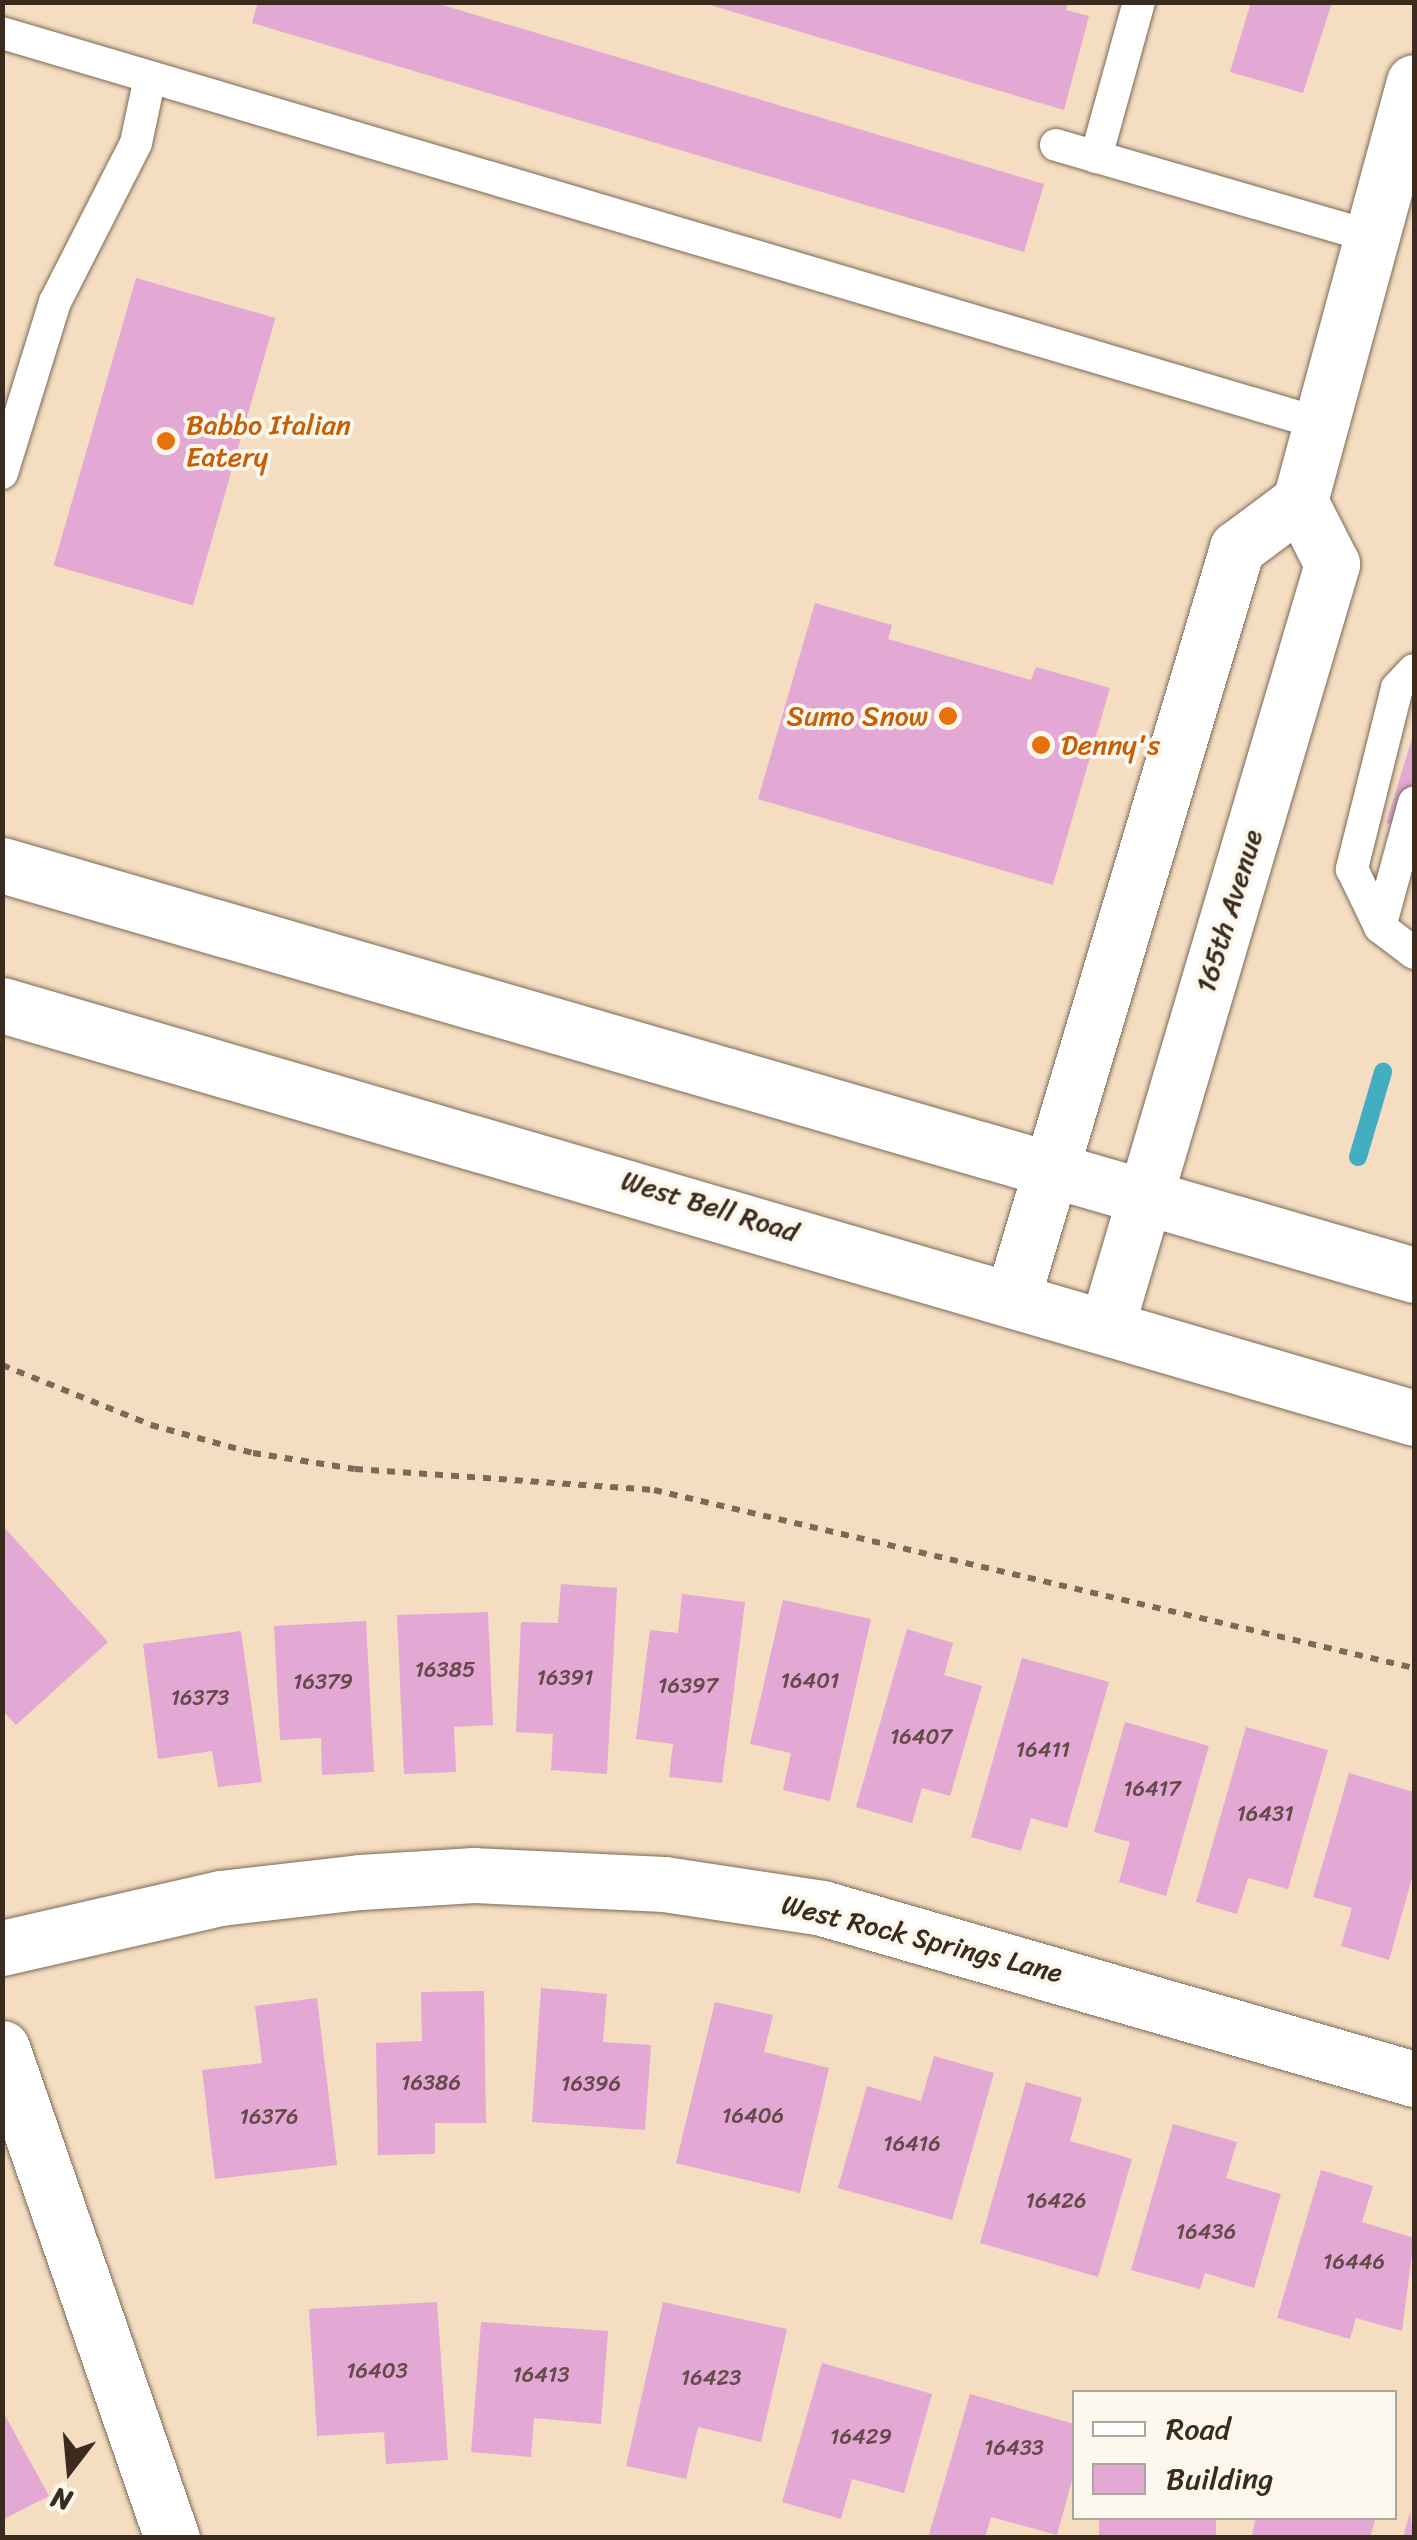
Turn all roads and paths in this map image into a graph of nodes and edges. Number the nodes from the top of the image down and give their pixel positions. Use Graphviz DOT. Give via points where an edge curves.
graph roads {
  1 [pos="1139,2"];
  2 [pos="2,33"];
  3 [pos="150,77"];
  4 [pos="1414,82"];
  5 [pos="1056,145"];
  6 [pos="1096,156"];
  7 [pos="1369,236"];
  8 [pos="1322,424"];
  9 [pos="2,472"];
  10 [pos="1300,501"];
  11 [pos="1414,670"];
  12 [pos="1414,804"];
  13 [pos="2,864"];
  14 [pos="1404,937"];
  15 [pos="2,1005"];
  16 [pos="1055,1172"];
  17 [pos="1144,1198"];
  18 [pos="1414,1275"];
  19 [pos="1013,1296"];
  20 [pos="1107,1325"];
  21 [pos="2,1365"];
  22 [pos="1414,1418"];
  23 [pos="1414,1668"];
  24 [pos="2,1948"];
  25 [pos="2,2048"];
  26 [pos="1414,2078"];
  27 [pos="172,2538"];
  1 -- 6 [label="lane"];
  2 -- 3 [label="lane"];
  3 -- 8 [label="lane"];
  3 -- 9 [label="lane" via="136,143 55,302"];
  4 -- 7 [label="street"];
  5 -- 6 [label="lane"];
  6 -- 7 [label="lane"];
  7 -- 8 [label="street"];
  8 -- 10 [label="street"];
  10 -- 16 [label="street" via="1237,548"];
  10 -- 17 [label="street, 165th Avenue" via="1332,564"];
  11 -- 14 [label="lane" via="1398,688 1354,834 1356,885"];
  12 -- 14 [label="lane"];
  13 -- 16 [label="street"];
  15 -- 19 [label="street, West Bell Road"];
  16 -- 17 [label="street"];
  16 -- 19 [label="street"];
  17 -- 18 [label="street"];
  17 -- 20 [label="street, 165th Avenue"];
  19 -- 20 [label="street, West Bell Road"];
  20 -- 22 [label="street, West Bell Road"];
  21 -- 23 [label="path" via="151,1425 253,1452 355,1469 654,1490"];
  24 -- 26 [label="street, West Rock Springs Lane" via="220,1898 360,1882 474,1874 664,1884 822,1908"];
  25 -- 27 [label="street"];
}
